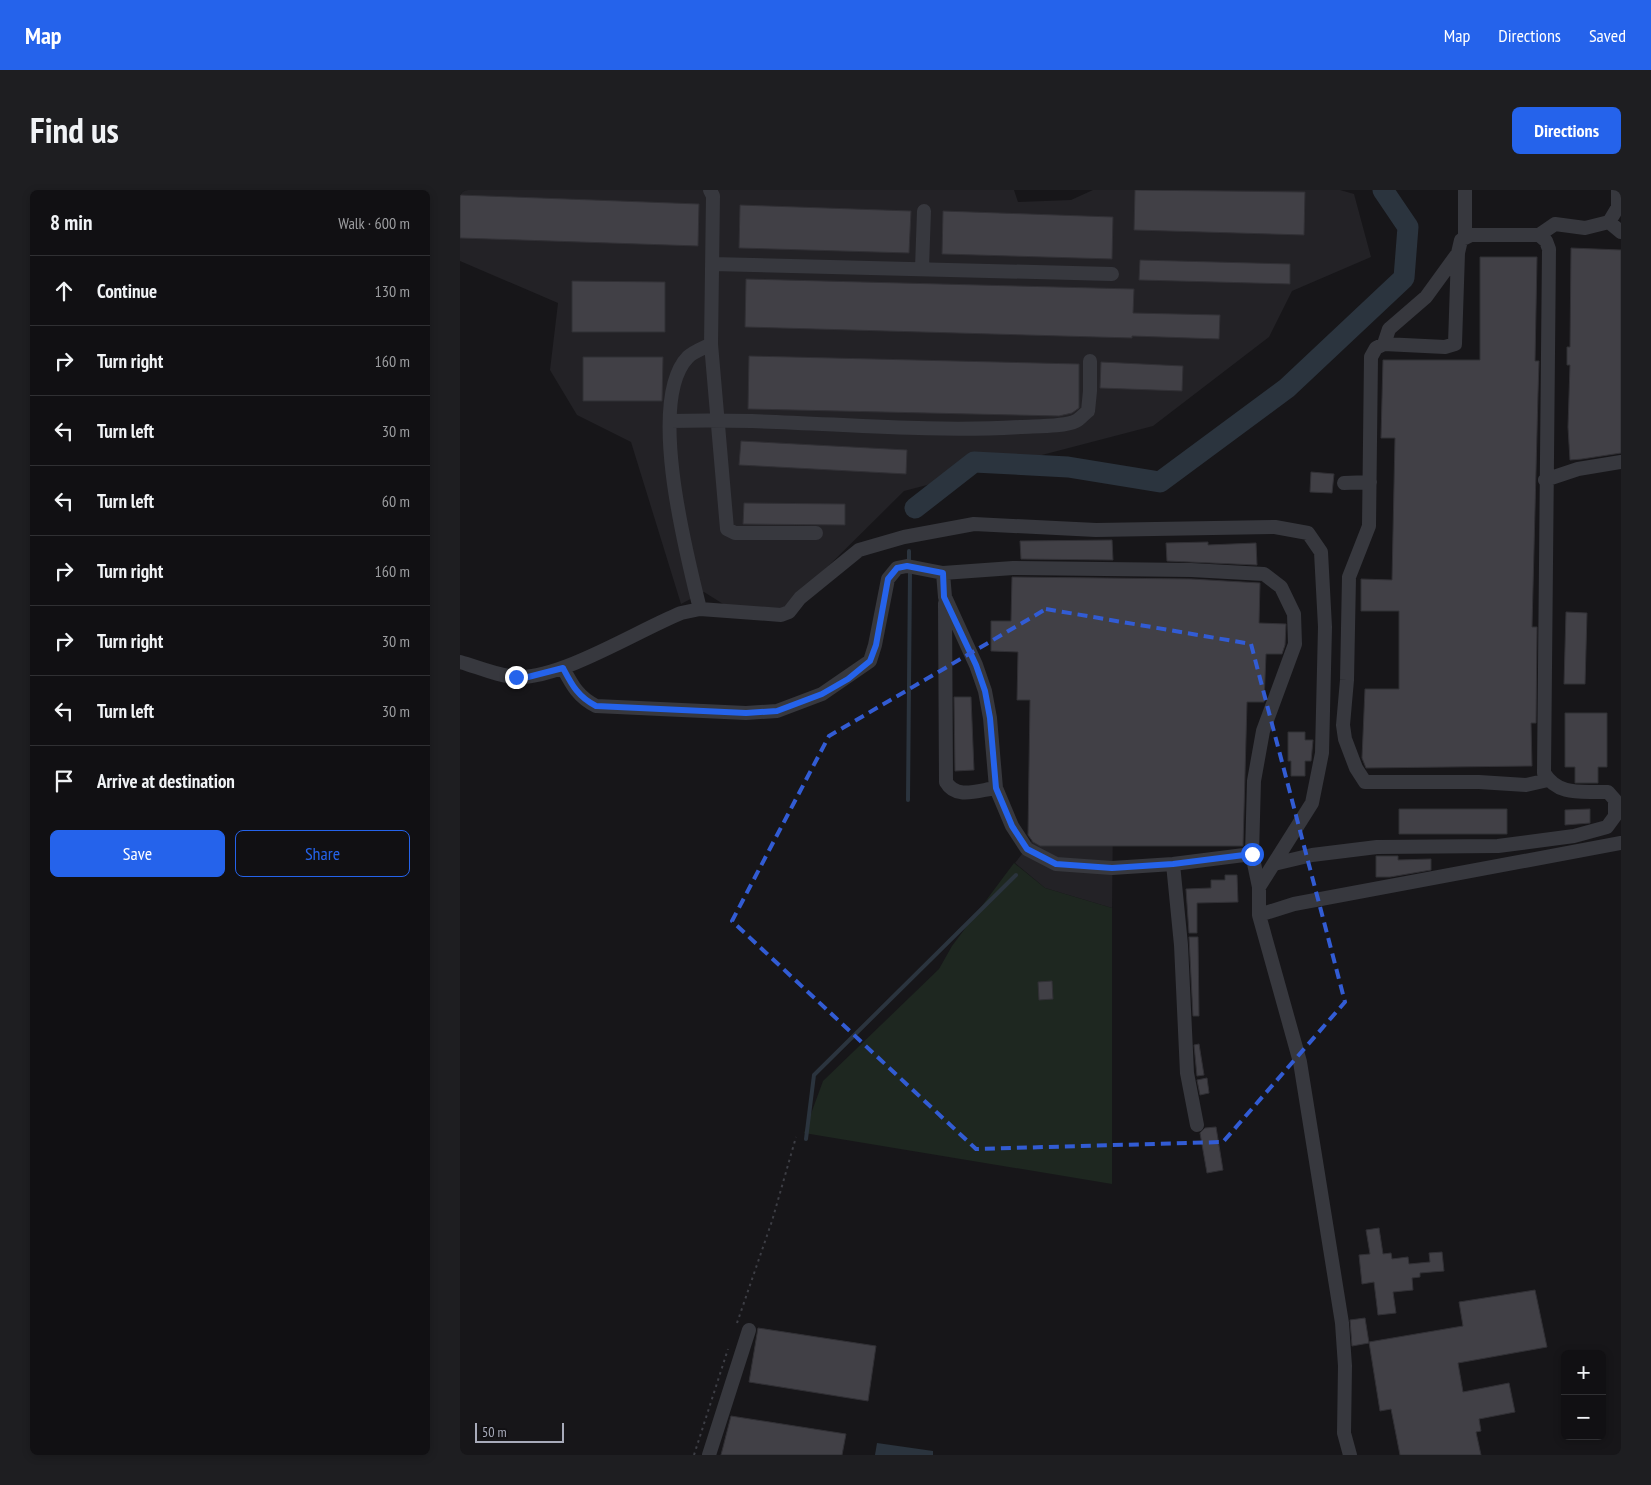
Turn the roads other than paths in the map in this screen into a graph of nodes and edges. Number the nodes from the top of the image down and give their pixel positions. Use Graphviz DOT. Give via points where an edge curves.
graph roads {
  1 [pos="710,190"];
  2 [pos="1465,190"];
  3 [pos="1618,190"];
  4 [pos="924,211"];
  5 [pos="1609,222"];
  6 [pos="1621,232"];
  7 [pos="1539,235"];
  8 [pos="1465,238"];
  9 [pos="1458,253"];
  10 [pos="712,264"];
  11 [pos="922,268"];
  12 [pos="1112,274"];
  13 [pos="711,344"];
  14 [pos="1384,344"];
  15 [pos="1090,361"];
  16 [pos="716,419"];
  17 [pos="670,421"];
  18 [pos="1621,462"];
  19 [pos="1545,480"];
  20 [pos="1370,482"];
  21 [pos="1344,483"];
  22 [pos="816,533"];
  23 [pos="943,573"];
  24 [pos="944,597"];
  25 [pos="700,610"];
  26 [pos="460,662"];
  27 [pos="563,668"];
  28 [pos="1548,780"];
  29 [pos="996,788"];
  30 [pos="1621,843"];
  31 [pos="1252,854"];
  32 [pos="1173,864"];
  33 [pos="1274,864"];
  34 [pos="1258,887"];
  35 [pos="1258,915"];
  36 [pos="1197,1125"];
  37 [pos="743,1328"];
  38 [pos="709,1455"];
  39 [pos="1350,1455"];
  1 -- 10 [label="street" via="714,196"];
  2 -- 8 [label="street"];
  3 -- 5 [label="street" via="1618,207"];
  4 -- 11 [label="street"];
  5 -- 6 [label="street"];
  5 -- 7 [label="street" via="1585,228 1555,224"];
  7 -- 8 [label="street" via="1471,234"];
  7 -- 19 [label="street" via="1549,249"];
  8 -- 9 [label="street" via="1461,240"];
  9 -- 14 [label="street" via="1426,297 1389,329"];
  9 -- 14 [label="street" via="1455,344"];
  10 -- 11 [label="street"];
  10 -- 13 [label="street"];
  11 -- 12 [label="street"];
  13 -- 16 [label="street"];
  13 -- 17 [label="street" via="689,356 682,366 675,381"];
  14 -- 20 [label="street" via="1376,348 1371,357"];
  15 -- 16 [label="street" via="1088,411 1076,421 954,429 846,427"];
  16 -- 17 [label="street"];
  16 -- 22 [label="street" via="727,529 735,533"];
  17 -- 25 [label="street" via="672,474"];
  18 -- 19 [label="street" via="1578,469"];
  19 -- 28 [label="street" via="1544,773"];
  20 -- 21 [label="street"];
  20 -- 28 [label="street" via="1369,526 1349,577 1347,612 1347,680 1342,725 1356,768 1365,782 1479,782 1526,786"];
  23 -- 24 [label="street"];
  23 -- 27 [label="street" via="907,566 897,568 888,579 870,661 822,694 777,711 746,713 596,706 576,692"];
  23 -- 31 [label="street" via="1013,568 1191,570 1264,574 1281,587 1294,614 1295,644 1263,731 1254,781"];
  24 -- 29 [label="street" via="985,691"];
  24 -- 29 [label="street" via="946,782 957,793"];
  25 -- 27 [label="street" via="667,619"];
  25 -- 33 [label="street" via="781,615 789,612 800,598 859,550 904,537 974,524 1096,530 1275,528 1308,533 1321,552 1325,627 1322,753 1312,803"];
  26 -- 27 [label="street" via="516,677"];
  28 -- 33 [label="street" via="1559,790 1608,792 1615,800 1615,816 1607,827 1574,836 1498,846 1377,847 1312,855"];
  29 -- 32 [label="street" via="1012,826 1027,849 1056,864 1112,868"];
  30 -- 35 [label="street" via="1294,904"];
  31 -- 32 [label="street"];
  31 -- 34 [label="street"];
  32 -- 36 [label="street" via="1187,1073"];
  33 -- 34 [label="street"];
  34 -- 35 [label="street"];
  35 -- 39 [label="street" via="1300,1062 1342,1323 1344,1433"];
  37 -- 38 [label="street"];
}
